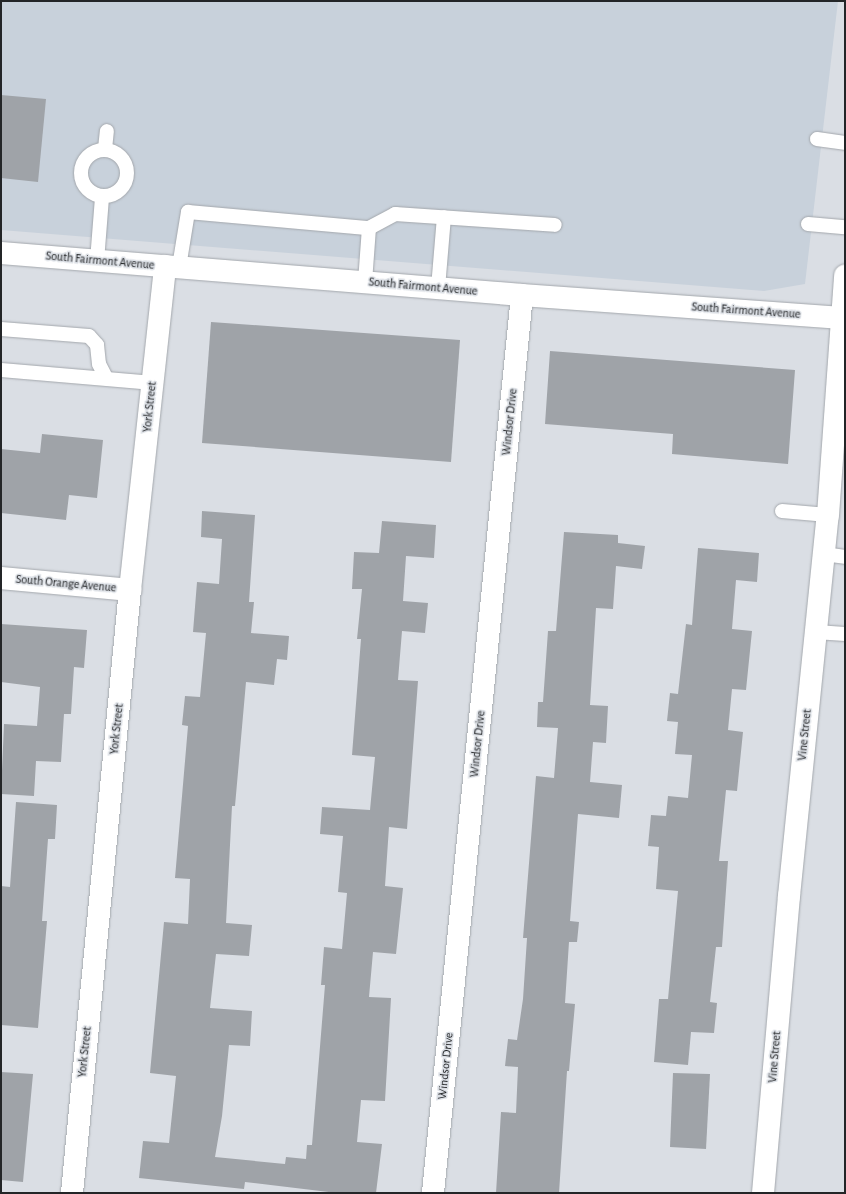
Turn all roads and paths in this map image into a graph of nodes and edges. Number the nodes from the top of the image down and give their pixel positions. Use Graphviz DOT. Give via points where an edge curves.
graph roads {
  1 [pos="107,131"];
  2 [pos="817,139"];
  3 [pos="845,143"];
  4 [pos="105,150"];
  5 [pos="102,196"];
  6 [pos="444,217"];
  7 [pos="808,224"];
  8 [pos="555,225"];
  9 [pos="845,227"];
  10 [pos="369,228"];
  11 [pos="1,253"];
  12 [pos="97,261"];
  13 [pos="172,267"];
  14 [pos="845,276"];
  15 [pos="365,282"];
  16 [pos="438,288"];
  17 [pos="522,295"];
  18 [pos="843,318"];
  19 [pos="1,329"];
  20 [pos="1,370"];
  21 [pos="106,378"];
  22 [pos="153,383"];
  23 [pos="782,511"];
  24 [pos="828,515"];
  25 [pos="835,555"];
  26 [pos="1,578"];
  27 [pos="130,590"];
  28 [pos="816,632"];
  29 [pos="845,634"];
  30 [pos="72,1193"];
  31 [pos="433,1193"];
  32 [pos="763,1193"];
  1 -- 4 [label="lane"];
  2 -- 3 [label="lane"];
  4 -- 5 [label="lane" via="88,155 80,172 86,189"];
  4 -- 5 [label="lane" via="121,158 127,175 119,191 111,196"];
  5 -- 12 [label="lane"];
  6 -- 8 [label="lane"];
  6 -- 10 [label="lane" via="395,214"];
  6 -- 16 [label="lane"];
  7 -- 9 [label="lane"];
  10 -- 13 [label="lane" via="188,212"];
  10 -- 15 [label="lane"];
  11 -- 12 [label="street, South Fairmont Avenue"];
  12 -- 13 [label="street, South Fairmont Avenue"];
  13 -- 15 [label="street, South Fairmont Avenue"];
  13 -- 22 [label="street, York Street"];
  14 -- 18 [label="street, Vine Street"];
  15 -- 16 [label="street, South Fairmont Avenue"];
  16 -- 17 [label="street, South Fairmont Avenue"];
  17 -- 18 [label="street, South Fairmont Avenue"];
  17 -- 31 [label="street, Windsor Drive"];
  18 -- 24 [label="street, Vine Street"];
  19 -- 21 [label="lane" via="89,336 97,345 99,364"];
  20 -- 21 [label="lane"];
  21 -- 22 [label="lane"];
  22 -- 27 [label="street, York Street"];
  23 -- 24 [label="lane"];
  24 -- 25 [label="street, Vine Street"];
  25 -- 28 [label="street, Vine Street"];
  26 -- 27 [label="street, South Orange Avenue"];
  27 -- 30 [label="street, York Street"];
  28 -- 29 [label="lane"];
  28 -- 32 [label="street, Vine Street" via="788,896"];
}
